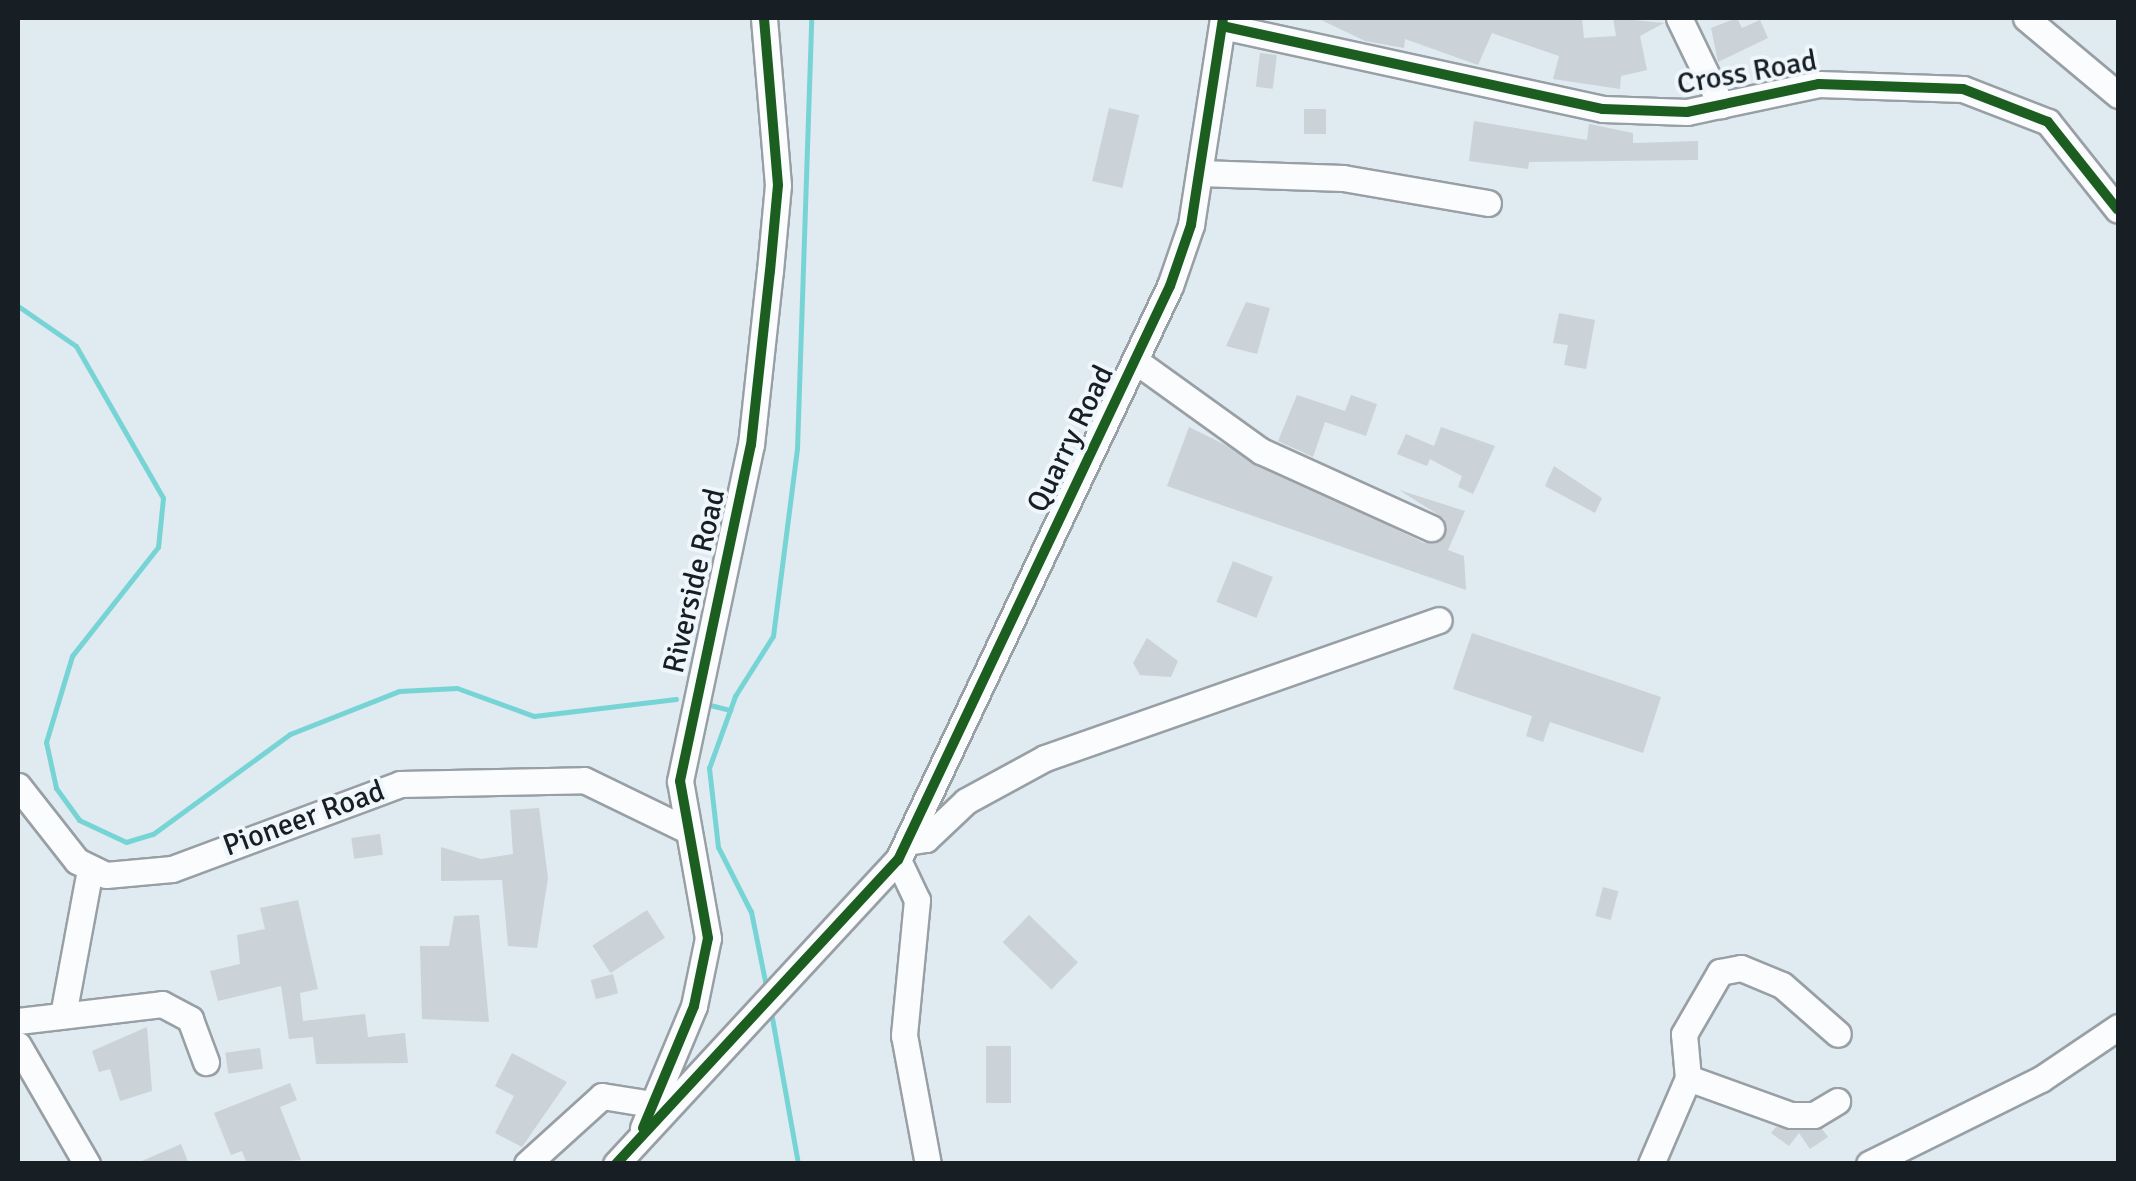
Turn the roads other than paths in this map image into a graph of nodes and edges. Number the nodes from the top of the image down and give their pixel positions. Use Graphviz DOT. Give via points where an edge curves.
graph roads {
  1 [pos="764,18"];
  2 [pos="1679,18"];
  3 [pos="2026,18"];
  4 [pos="1222,22"];
  5 [pos="2118,95"];
  6 [pos="1721,105"];
  7 [pos="1200,174"];
  8 [pos="2114,189"];
  9 [pos="1488,203"];
  10 [pos="1137,362"];
  11 [pos="1431,528"];
  12 [pos="1438,620"];
  13 [pos="18,786"];
  14 [pos="683,828"];
  15 [pos="903,851"];
  16 [pos="90,870"];
  17 [pos="63,1014"];
  18 [pos="18,1021"];
  19 [pos="2118,1026"];
  20 [pos="1838,1034"];
  21 [pos="18,1045"];
  22 [pos="206,1062"];
  23 [pos="1688,1078"];
  24 [pos="1837,1100"];
  25 [pos="652,1104"];
  26 [pos="638,1141"];
  27 [pos="87,1164"];
  28 [pos="527,1164"];
  29 [pos="616,1164"];
  30 [pos="928,1164"];
  31 [pos="1651,1164"];
  32 [pos="1869,1164"];
  1 -- 14 [label="street, Riverside Road" via="778,184 770,271 751,445 683,741"];
  2 -- 6 [label="street"];
  3 -- 5 [label="street"];
  4 -- 6 [label="street, Cross Road" via="1565,103 1638,112"];
  4 -- 7 [label="street, Quarry Road"];
  6 -- 8 [label="street, Cross Road" via="1819,84 1963,89 2048,122"];
  7 -- 9 [label="street" via="1343,178"];
  7 -- 10 [label="street, Quarry Road" via="1191,225"];
  10 -- 11 [label="street" via="1285,464"];
  10 -- 15 [label="street, Quarry Road"];
  12 -- 15 [label="street" via="1045,758 966,801"];
  13 -- 16 [label="street"];
  14 -- 16 [label="street, Pioneer Road" via="584,780 475,778 335,802 172,870"];
  14 -- 25 [label="street, Riverside Road" via="708,938 694,1006"];
  15 -- 26 [label="street"];
  15 -- 30 [label="street" via="918,900 904,1035"];
  16 -- 17 [label="street"];
  17 -- 18 [label="street"];
  17 -- 22 [label="street" via="162,1004 190,1019"];
  19 -- 32 [label="street" via="2041,1080"];
  20 -- 23 [label="street" via="1782,985 1741,968 1720,972 1684,1034"];
  21 -- 27 [label="street"];
  23 -- 24 [label="street" via="1791,1115 1814,1116"];
  23 -- 31 [label="street"];
  25 -- 26 [label="street, Riverside Road"];
  25 -- 28 [label="street" via="602,1096"];
  26 -- 29 [label="street"];
}
